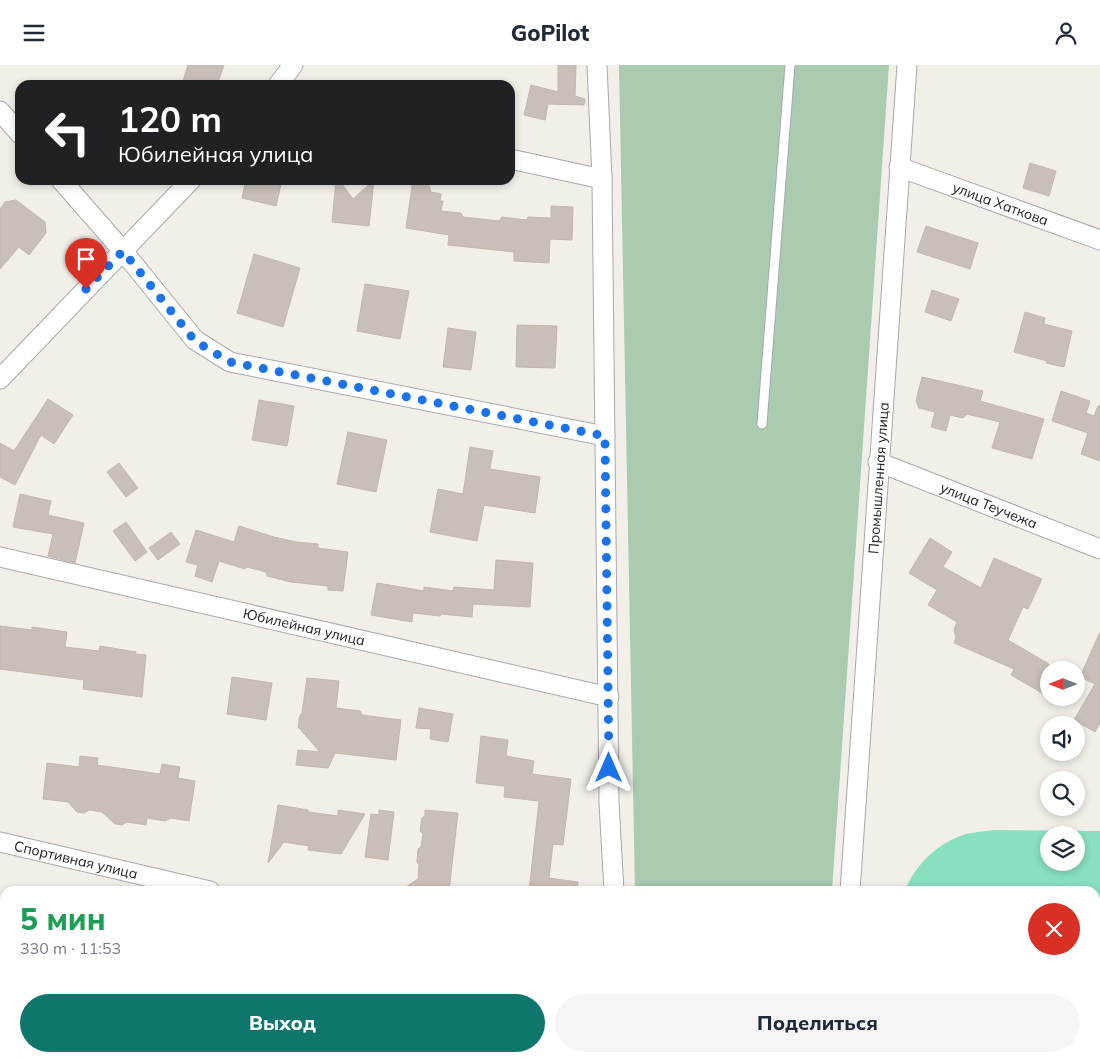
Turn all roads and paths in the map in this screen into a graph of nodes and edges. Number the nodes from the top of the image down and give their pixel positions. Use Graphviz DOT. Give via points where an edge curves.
graph roads {
  1 [pos="293,65"];
  2 [pos="597,65"];
  3 [pos="790,65"];
  4 [pos="907,65"];
  5 [pos="282,80"];
  6 [pos="0,111"];
  7 [pos="15,128"];
  8 [pos="515,160"];
  9 [pos="899,167"];
  10 [pos="602,179"];
  11 [pos="65,185"];
  12 [pos="186,185"];
  13 [pos="1100,240"];
  14 [pos="123,251"];
  15 [pos="0,379"];
  16 [pos="762,424"];
  17 [pos="605,436"];
  18 [pos="878,462"];
  19 [pos="1100,549"];
  20 [pos="0,557"];
  21 [pos="609,697"];
  22 [pos="0,842"];
  23 [pos="189,886"];
  24 [pos="614,886"];
  25 [pos="850,886"];
  1 -- 5 [label="street"];
  2 -- 10 [label="street"];
  3 -- 16 [label="lane"];
  4 -- 9 [label="street, Промышленная улица"];
  6 -- 7 [label="street"];
  8 -- 10 [label="street"];
  9 -- 13 [label="street, улица Хаткова"];
  9 -- 18 [label="street, Промышленная улица"];
  10 -- 17 [label="street"];
  11 -- 14 [label="street"];
  12 -- 14 [label="street"];
  14 -- 15 [label="street"];
  14 -- 17 [label="street" via="195,341 230,362"];
  17 -- 21 [label="street"];
  18 -- 19 [label="street, улица Теучежа"];
  18 -- 25 [label="street, Промышленная улица"];
  20 -- 21 [label="street, Юбилейная улица"];
  21 -- 24 [label="street" via="609,803"];
  22 -- 23 [label="street, Спортивная улица"];
}
